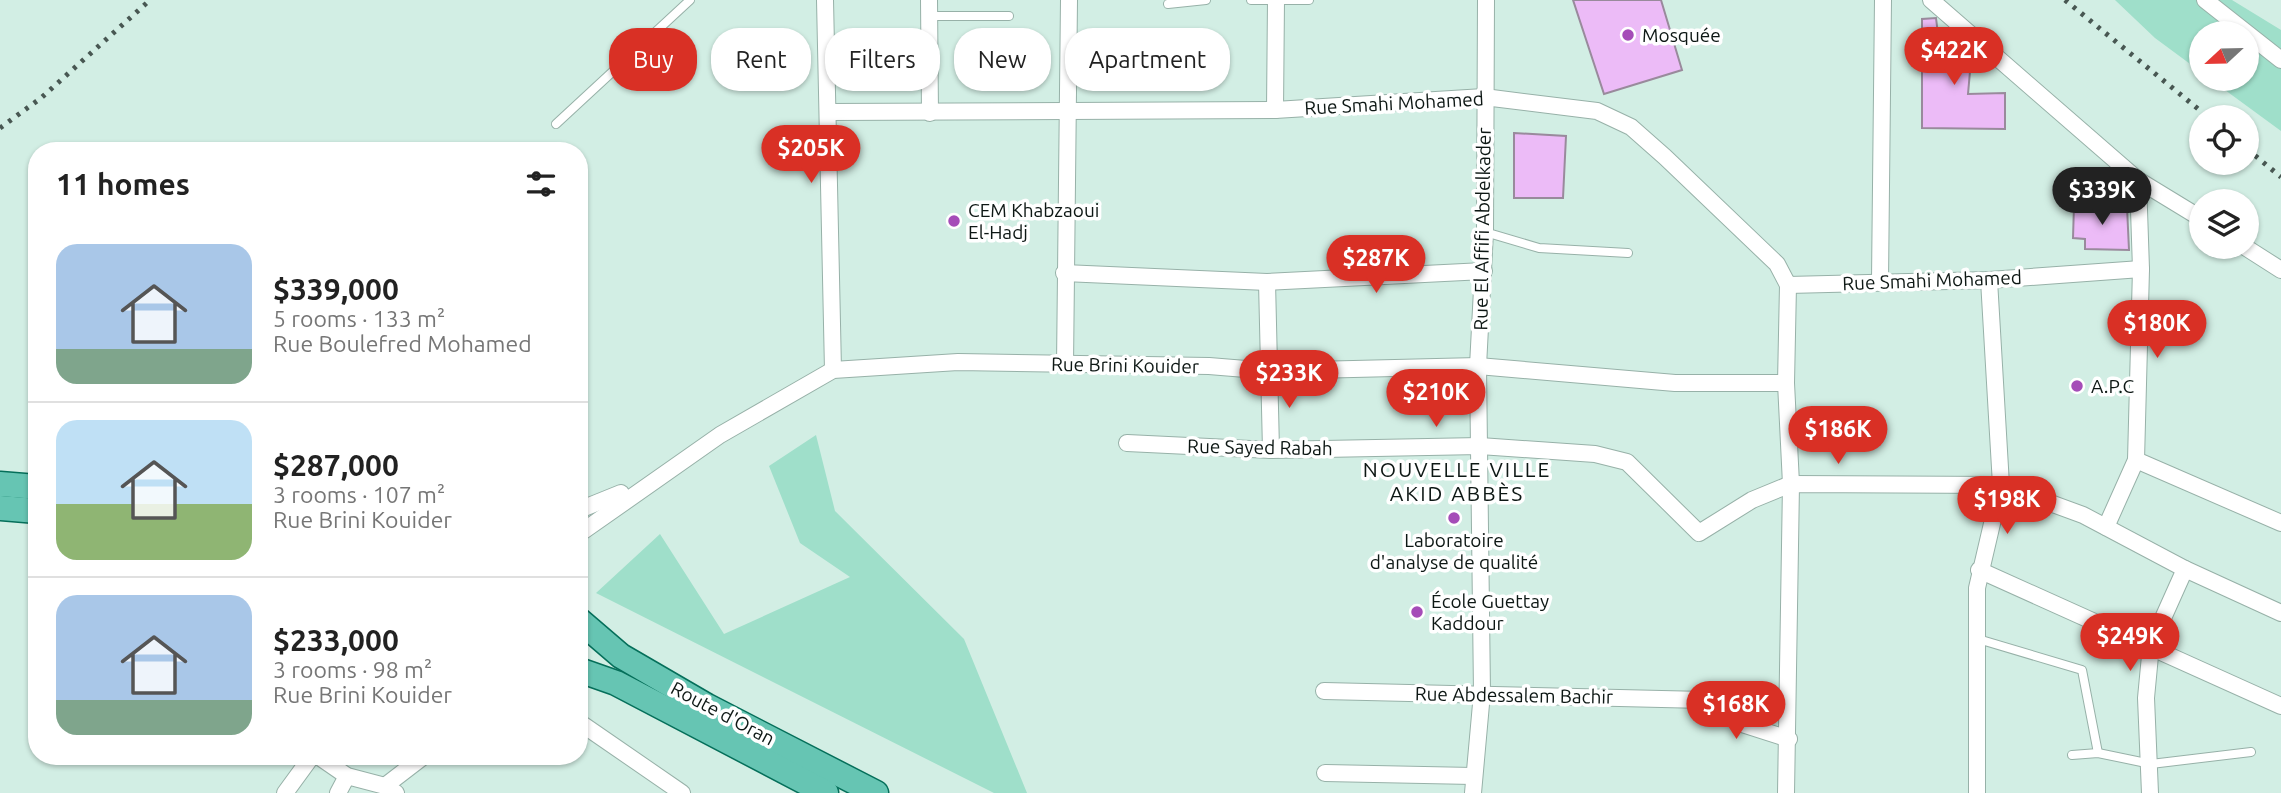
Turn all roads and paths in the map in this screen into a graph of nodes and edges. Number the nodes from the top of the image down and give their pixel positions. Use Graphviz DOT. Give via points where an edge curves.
graph roads {
  1 [pos="690,0"];
  2 [pos="825,0"];
  3 [pos="1069,0"];
  4 [pos="1206,0"];
  5 [pos="1251,0"];
  6 [pos="1309,0"];
  7 [pos="1486,0"];
  8 [pos="1883,0"];
  9 [pos="1931,0"];
  10 [pos="2205,0"];
  11 [pos="1275,1"];
  12 [pos="1168,4"];
  13 [pos="929,8"];
  14 [pos="1009,16"];
  15 [pos="2281,60"];
  16 [pos="1485,97"];
  17 [pos="1069,110"];
  18 [pos="1275,110"];
  19 [pos="828,112"];
  20 [pos="930,113"];
  21 [pos="556,124"];
  22 [pos="2138,180"];
  23 [pos="2189,211"];
  24 [pos="1485,232"];
  25 [pos="1628,253"];
  26 [pos="2259,256"];
  27 [pos="2141,269"];
  28 [pos="2281,270"];
  29 [pos="1484,271"];
  30 [pos="1064,273"];
  31 [pos="1989,280"];
  32 [pos="1880,281"];
  33 [pos="1268,282"];
  34 [pos="1788,285"];
  35 [pos="1065,365"];
  36 [pos="1478,366"];
  37 [pos="832,370"];
  38 [pos="1270,371"];
  39 [pos="1786,383"];
  40 [pos="1126,443"];
  41 [pos="1480,446"];
  42 [pos="1271,450"];
  43 [pos="2136,460"];
  44 [pos="661,474"];
  45 [pos="0,484"];
  46 [pos="1791,484"];
  47 [pos="2001,485"];
  48 [pos="28,486"];
  49 [pos="588,506"];
  50 [pos="0,508"];
  51 [pos="28,510"];
  52 [pos="2281,523"];
  53 [pos="588,527"];
  54 [pos="2106,527"];
  55 [pos="2185,569"];
  56 [pos="1979,570"];
  57 [pos="2281,612"];
  58 [pos="588,628"];
  59 [pos="1978,639"];
  60 [pos="2151,645"];
  61 [pos="588,673"];
  62 [pos="1324,691"];
  63 [pos="1482,693"];
  64 [pos="2281,706"];
  65 [pos="588,728"];
  66 [pos="1789,739"];
  67 [pos="2251,752"];
  68 [pos="2098,753"];
  69 [pos="2071,755"];
  70 [pos="2151,764"];
  71 [pos="308,765"];
  72 [pos="329,765"];
  73 [pos="415,765"];
  74 [pos="1325,773"];
  75 [pos="347,776"];
  76 [pos="1473,776"];
  77 [pos="391,790"];
  78 [pos="285,793"];
  79 [pos="338,793"];
  80 [pos="682,793"];
  81 [pos="826,793"];
  82 [pos="877,793"];
  83 [pos="1474,793"];
  84 [pos="1786,793"];
  85 [pos="1977,793"];
  86 [pos="2150,793"];
  1 -- 21 [label="lane"];
  2 -- 19 [label="street"];
  3 -- 17 [label="street"];
  4 -- 12 [label="lane"];
  5 -- 11 [label="lane"];
  6 -- 11 [label="lane"];
  7 -- 16 [label="street, Rue El Affifi Abdelkader"];
  8 -- 32 [label="street"];
  9 -- 22 [label="street"];
  10 -- 15 [label="street"];
  11 -- 18 [label="street"];
  13 -- 14 [label="lane"];
  13 -- 20 [label="street"];
  16 -- 18 [label="street, Rue Smahi Mohamed"];
  16 -- 24 [label="street, Rue El Affifi Abdelkader"];
  16 -- 34 [label="street, Rue Smahi Mohamed" via="1597,111 1631,127 1777,264"];
  17 -- 18 [label="street, Rue Smahi Mohamed"];
  17 -- 20 [label="street, Rue Smahi Mohamed"];
  17 -- 30 [label="street"];
  19 -- 20 [label="street, Rue Smahi Mohamed"];
  19 -- 37 [label="street"];
  22 -- 23 [label="street"];
  22 -- 27 [label="street"];
  24 -- 25 [label="lane" via="1539,248"];
  24 -- 29 [label="street, Rue El Affifi Abdelkader"];
  26 -- 28 [label="street"];
  27 -- 31 [label="street, Rue Smahi Mohamed"];
  27 -- 43 [label="street"];
  29 -- 33 [label="street"];
  29 -- 36 [label="street, Rue El Affifi Abdelkader"];
  30 -- 33 [label="street"];
  30 -- 35 [label="street"];
  31 -- 32 [label="street, Rue Smahi Mohamed"];
  31 -- 47 [label="street"];
  32 -- 34 [label="street, Rue Smahi Mohamed"];
  33 -- 38 [label="street"];
  34 -- 39 [label="street"];
  35 -- 37 [label="street, Rue Brini Kouider" via="958,362"];
  35 -- 38 [label="street, Rue Brini Kouider"];
  36 -- 38 [label="street, Rue Brini Kouider"];
  36 -- 39 [label="street, Rue Brini Kouider" via="1675,383"];
  36 -- 41 [label="street, Rue El Affifi Abdelkader"];
  37 -- 44 [label="street, Rue Brini Kouider"];
  38 -- 42 [label="street"];
  39 -- 46 [label="street"];
  40 -- 42 [label="street, Rue Sayed Rabah"];
  41 -- 42 [label="street, Rue Sayed Rabah"];
  41 -- 46 [label="street, Rue Sayed Rabah" via="1595,454 1627,462 1699,533 1752,500"];
  41 -- 63 [label="street, Rue El Affifi Abdelkader"];
  43 -- 52 [label="street"];
  43 -- 54 [label="street"];
  44 -- 49 [label="street"];
  44 -- 53 [label="street"];
  45 -- 48 [label="main road"];
  46 -- 47 [label="street"];
  46 -- 66 [label="street"];
  47 -- 54 [label="street"];
  47 -- 56 [label="street"];
  50 -- 51 [label="main road"];
  54 -- 55 [label="street"];
  55 -- 57 [label="street"];
  55 -- 60 [label="street"];
  56 -- 59 [label="street"];
  56 -- 60 [label="street"];
  58 -- 82 [label="main road, Route d'Oran" via="621,656 707,706"];
  59 -- 68 [label="lane" via="2082,670"];
  59 -- 85 [label="street"];
  60 -- 64 [label="street"];
  60 -- 70 [label="street" via="2146,698"];
  61 -- 81 [label="main road, Route d'Oran" via="616,683"];
  62 -- 63 [label="street, Rue Abdessalem Bachir"];
  63 -- 66 [label="street, Rue Abdessalem Bachir" via="1704,700 1745,725"];
  63 -- 76 [label="street, Rue El Affifi Abdelkader"];
  65 -- 80 [label="street"];
  66 -- 84 [label="street"];
  67 -- 70 [label="lane"];
  68 -- 69 [label="lane"];
  68 -- 70 [label="lane"];
  70 -- 86 [label="street"];
  71 -- 78 [label="street"];
  72 -- 75 [label="street"];
  73 -- 77 [label="street"];
  74 -- 76 [label="street"];
  75 -- 77 [label="street"];
  75 -- 79 [label="street"];
  76 -- 83 [label="street, Rue El Affifi Abdelkader"];
}
